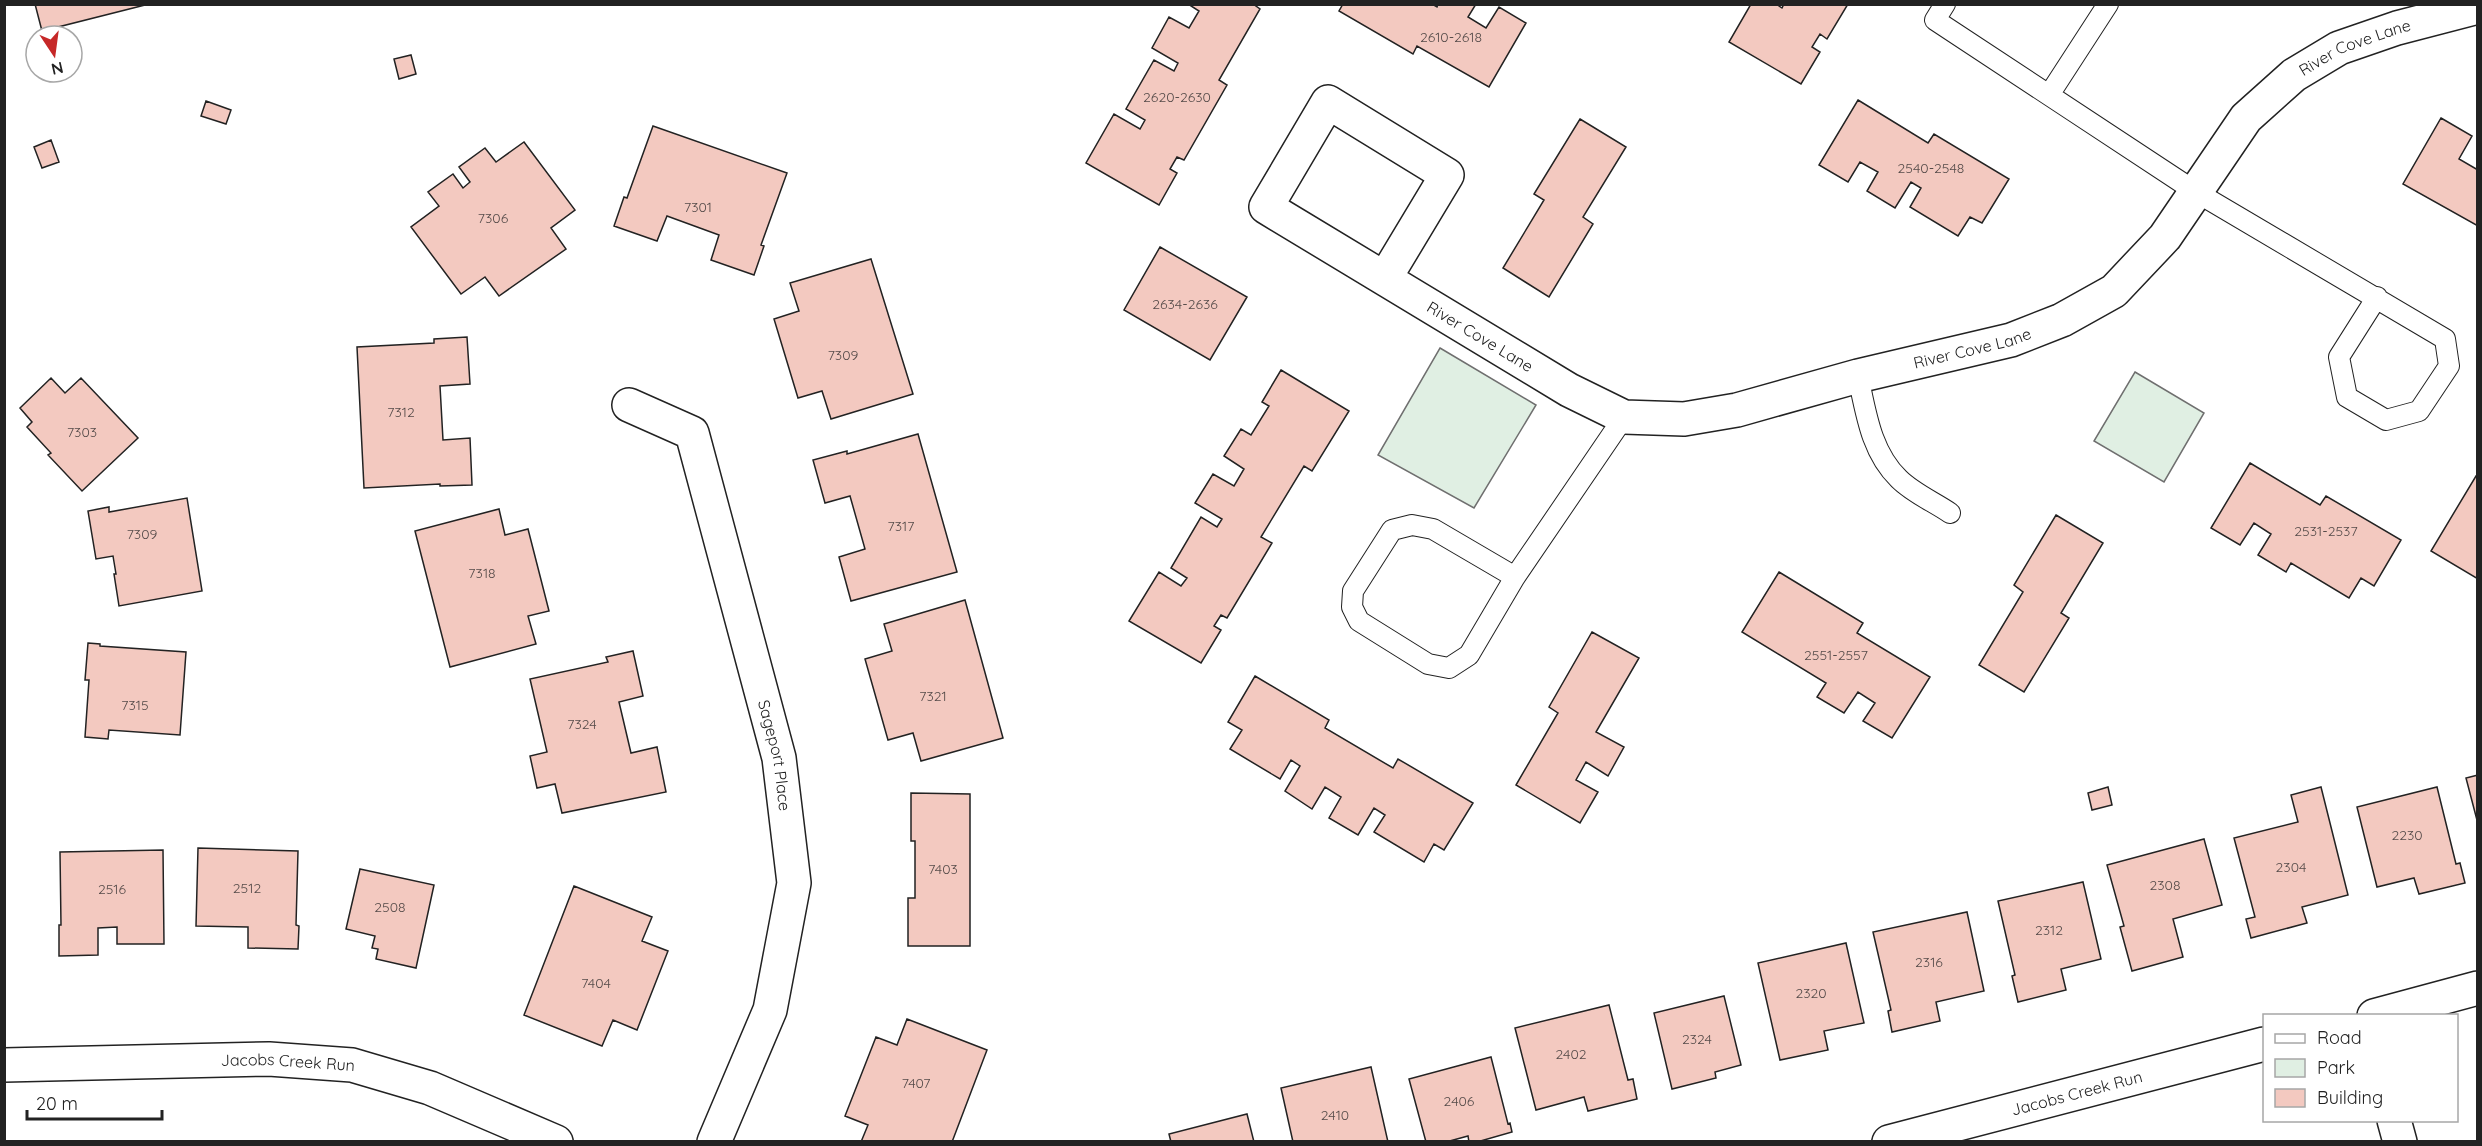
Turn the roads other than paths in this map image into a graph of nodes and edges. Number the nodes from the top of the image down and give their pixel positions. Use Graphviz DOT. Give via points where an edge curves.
graph roads {
  1 [pos="1945,4"];
  2 [pos="2108,4"];
  3 [pos="2478,7"];
  4 [pos="2049,95"];
  5 [pos="2196,192"];
  6 [pos="1385,279"];
  7 [pos="2377,297"];
  8 [pos="1858,376"];
  9 [pos="629,405"];
  10 [pos="1624,417"];
  11 [pos="1950,513"];
  12 [pos="1515,577"];
  13 [pos="2478,988"];
  14 [pos="2381,1014"];
  15 [pos="2263,1045"];
  16 [pos="4,1065"];
  17 [pos="2395,1122"];
  18 [pos="556,1142"];
  19 [pos="714,1142"];
  20 [pos="1889,1142"];
  21 [pos="2400,1142"];
  1 -- 4 [label="lane" via="1935,20"];
  2 -- 4 [label="lane"];
  3 -- 5 [label="street, River Cove Lane" via="2339,48 2294,75 2246,118"];
  4 -- 5 [label="lane"];
  5 -- 7 [label="lane"];
  5 -- 8 [label="street, River Cove Lane" via="2165,237 2114,291 2062,320 2011,340"];
  6 -- 6 [label="street, River Cove Lane" via="1266,207 1328,102 1447,175"];
  6 -- 10 [label="street, River Cove Lane" via="1569,390"];
  7 -- 7 [label="lane" via="2445,339 2449,366 2420,411 2386,420 2347,397 2339,357"];
  8 -- 10 [label="street, River Cove Lane" via="1716,414 1684,419"];
  8 -- 11 [label="lane" via="1871,436 1884,458 1900,479"];
  9 -- 19 [label="street, Sageport Place" via="692,433 779,758 794,883 770,1010"];
  10 -- 12 [label="lane"];
  12 -- 12 [label="lane" via="1469,655 1449,668 1428,664 1359,621 1352,608 1353,591 1392,530 1412,525 1433,529"];
  13 -- 14 [label="street"];
  15 -- 20 [label="street, Jacobs Creek Run"];
  16 -- 18 [label="street, Jacobs Creek Run" via="270,1059 352,1065 430,1088"];
  17 -- 21 [label="street"];
}
